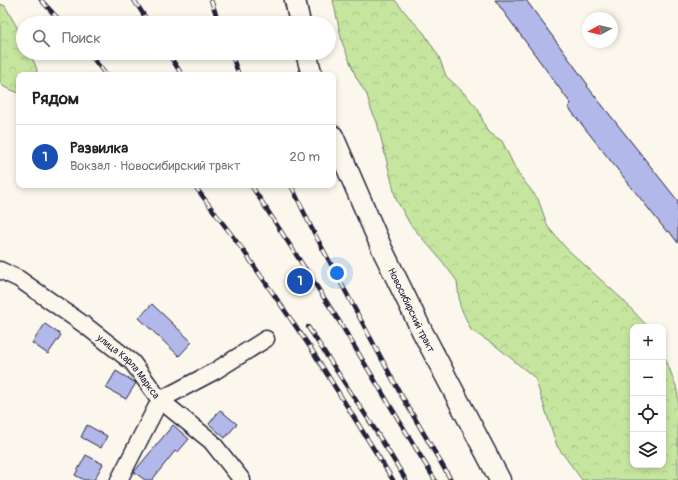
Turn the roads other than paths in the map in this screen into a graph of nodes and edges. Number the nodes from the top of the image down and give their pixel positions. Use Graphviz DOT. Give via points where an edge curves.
graph roads {
  1 [pos="295,0"];
  2 [pos="298,16"];
  3 [pos="308,60"];
  4 [pos="311,72"];
  5 [pos="336,143"];
  6 [pos="0,270"];
  7 [pos="266,340"];
  8 [pos="160,400"];
  9 [pos="118,480"];
  10 [pos="242,480"];
  11 [pos="500,480"];
  1 -- 2 [label="main road"];
  3 -- 4 [label="main road"];
  5 -- 11 [label="main road, Новосибирский тракт" via="383,251"];
  6 -- 8 [label="street, улица Карла Маркса" via="19,279 132,362"];
  7 -- 8 [label="street"];
  8 -- 9 [label="street"];
  8 -- 10 [label="street, улица Карла Маркса" via="211,441"];
}
